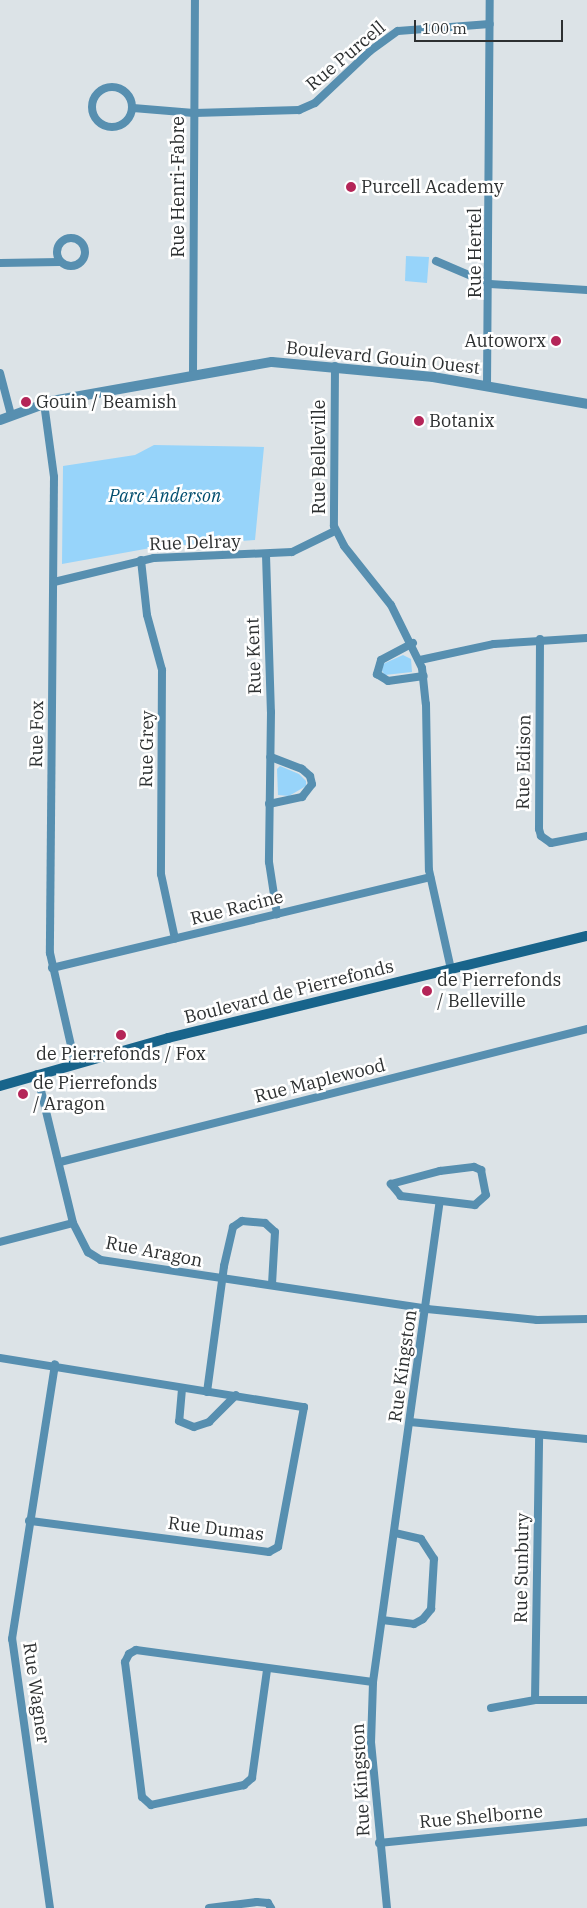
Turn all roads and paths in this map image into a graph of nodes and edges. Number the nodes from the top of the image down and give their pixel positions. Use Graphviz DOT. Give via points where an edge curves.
graph roads {
  1 [pos="194,0"];
  2 [pos="490,0"];
  3 [pos="490,24"];
  4 [pos="133,108"];
  5 [pos="194,113"];
  6 [pos="436,261"];
  7 [pos="60,262"];
  8 [pos="0,264"];
  9 [pos="490,284"];
  10 [pos="587,290"];
  11 [pos="335,366"];
  12 [pos="0,373"];
  13 [pos="194,373"];
  14 [pos="487,386"];
  15 [pos="44,402"];
  16 [pos="587,404"];
  17 [pos="11,415"];
  18 [pos="0,420"];
  19 [pos="336,531"];
  20 [pos="266,555"];
  21 [pos="142,560"];
  22 [pos="54,582"];
  23 [pos="587,638"];
  24 [pos="540,639"];
  25 [pos="413,643"];
  26 [pos="420,660"];
  27 [pos="424,676"];
  28 [pos="270,757"];
  29 [pos="269,804"];
  30 [pos="587,836"];
  31 [pos="430,877"];
  32 [pos="277,914"];
  33 [pos="587,936"];
  34 [pos="175,938"];
  35 [pos="52,968"];
  36 [pos="451,969"];
  37 [pos="587,1028"];
  38 [pos="75,1063"];
  39 [pos="37,1074"];
  40 [pos="0,1086"];
  41 [pos="60,1162"];
  42 [pos="440,1202"];
  43 [pos="73,1223"];
  44 [pos="0,1242"];
  45 [pos="222,1279"];
  46 [pos="272,1284"];
  47 [pos="426,1309"];
  48 [pos="587,1319"];
  49 [pos="0,1358"];
  50 [pos="54,1364"];
  51 [pos="182,1389"];
  52 [pos="207,1392"];
  53 [pos="236,1395"];
  54 [pos="410,1422"];
  55 [pos="539,1437"];
  56 [pos="587,1439"];
  57 [pos="28,1521"];
  58 [pos="395,1533"];
  59 [pos="382,1620"];
  60 [pos="266,1670"];
  61 [pos="374,1682"];
  62 [pos="535,1700"];
  63 [pos="587,1700"];
  64 [pos="491,1708"];
  65 [pos="587,1822"];
  66 [pos="379,1843"];
  67 [pos="50,1908"];
  68 [pos="209,1908"];
  69 [pos="271,1908"];
  70 [pos="387,1908"];
  1 -- 5 [label="street, Rue Henri-Fabre"];
  2 -- 3 [label="street, Rue Hertel"];
  3 -- 5 [label="street, Rue Purcell" via="398,31 370,51 315,103 299,110"];
  3 -- 9 [label="street, Rue Hertel"];
  4 -- 4 [label="street" via="129,95 118,87 104,88 92,103 94,116 110,127 128,121"];
  4 -- 5 [label="street, Rue Purcell"];
  5 -- 13 [label="street, Rue Henri-Fabre"];
  6 -- 9 [label="street"];
  7 -- 8 [label="street"];
  9 -- 10 [label="street"];
  9 -- 14 [label="street, Rue Hertel"];
  11 -- 13 [label="street, Boulevard Gouin Ouest" via="272,362"];
  11 -- 14 [label="street, Boulevard Gouin Ouest"];
  11 -- 19 [label="street, Rue Belleville" via="333,515"];
  12 -- 17 [label="street"];
  13 -- 15 [label="street, Boulevard Gouin Ouest"];
  14 -- 16 [label="street, Boulevard Gouin Ouest"];
  15 -- 17 [label="street, Boulevard Gouin Ouest"];
  15 -- 22 [label="street, Rue Fox" via="53,454"];
  17 -- 18 [label="street, Boulevard Gouin Ouest"];
  19 -- 20 [label="street, Rue Delray" via="298,550"];
  19 -- 25 [label="street, Rue Belleville" via="386,597"];
  20 -- 21 [label="street, Rue Delray"];
  20 -- 28 [label="street, Rue Kent"];
  21 -- 22 [label="street, Rue Delray"];
  21 -- 34 [label="street, Rue Grey" via="147,615 162,670 161,879"];
  22 -- 35 [label="street, Rue Fox"];
  23 -- 24 [label="street"];
  24 -- 26 [label="street" via="483,645"];
  24 -- 30 [label="street, Rue Edison" via="539,829 541,836 551,843"];
  25 -- 26 [label="street, Rue Belleville"];
  25 -- 27 [label="street" via="381,660 377,674 388,681"];
  26 -- 27 [label="street, Rue Belleville"];
  27 -- 31 [label="street, Rue Belleville"];
  28 -- 29 [label="street, Rue Kent"];
  28 -- 29 [label="street" via="302,769 310,776 312,784 302,797"];
  29 -- 32 [label="street, Rue Kent" via="270,876"];
  31 -- 32 [label="street, Rue Racine"];
  31 -- 36 [label="street, Rue Belleville"];
  32 -- 34 [label="street, Rue Racine"];
  33 -- 36 [label="main road, Boulevard de Pierrefonds"];
  34 -- 35 [label="street, Rue Racine"];
  35 -- 38 [label="street, Rue Fox"];
  36 -- 38 [label="main road, Boulevard de Pierrefonds"];
  37 -- 41 [label="street, Rue Maplewood"];
  38 -- 39 [label="main road, Boulevard de Pierrefonds"];
  39 -- 40 [label="main road, Boulevard de Pierrefonds"];
  39 -- 41 [label="street, Rue Aragon"];
  41 -- 43 [label="street, Rue Aragon"];
  42 -- 42 [label="street" via="475,1205 482,1202 486,1195 481,1170 474,1166 440,1171 391,1184 400,1196"];
  42 -- 47 [label="street, Rue Kingston"];
  43 -- 44 [label="street"];
  43 -- 45 [label="street, Rue Aragon" via="88,1252 101,1260"];
  45 -- 46 [label="street, Rue Aragon"];
  45 -- 46 [label="street, Rue Aragon" via="233,1228 242,1221 265,1222 275,1232"];
  45 -- 52 [label="street"];
  46 -- 47 [label="street, Rue Aragon"];
  47 -- 48 [label="street, Rue Aragon" via="537,1320"];
  47 -- 54 [label="street, Rue Kingston"];
  49 -- 50 [label="street, Rue Dumas"];
  50 -- 51 [label="street, Rue Dumas"];
  50 -- 57 [label="street, Rue Wagner"];
  51 -- 52 [label="street, Rue Dumas"];
  51 -- 53 [label="street" via="179,1421 194,1427 209,1422"];
  52 -- 53 [label="street, Rue Dumas"];
  53 -- 57 [label="street, Rue Dumas" via="304,1407 278,1547 269,1552"];
  54 -- 55 [label="street"];
  54 -- 58 [label="street, Rue Kingston"];
  55 -- 56 [label="street"];
  55 -- 62 [label="street, Rue Sunbury"];
  57 -- 67 [label="street, Rue Wagner" via="12,1639"];
  58 -- 59 [label="street, Rue Kingston"];
  58 -- 59 [label="street" via="421,1539 434,1559 430,1609 423,1619 414,1624"];
  59 -- 61 [label="street, Rue Kingston"];
  60 -- 60 [label="street" via="136,1650 129,1654 126,1662 142,1797 151,1805 244,1785 252,1778"];
  60 -- 61 [label="street"];
  61 -- 66 [label="street, Rue Kingston" via="371,1743"];
  62 -- 63 [label="street"];
  62 -- 64 [label="street"];
  65 -- 66 [label="street, Rue Shelborne"];
  66 -- 70 [label="street, Rue Kingston"];
  68 -- 69 [label="street" via="257,1902 268,1903"];
}
